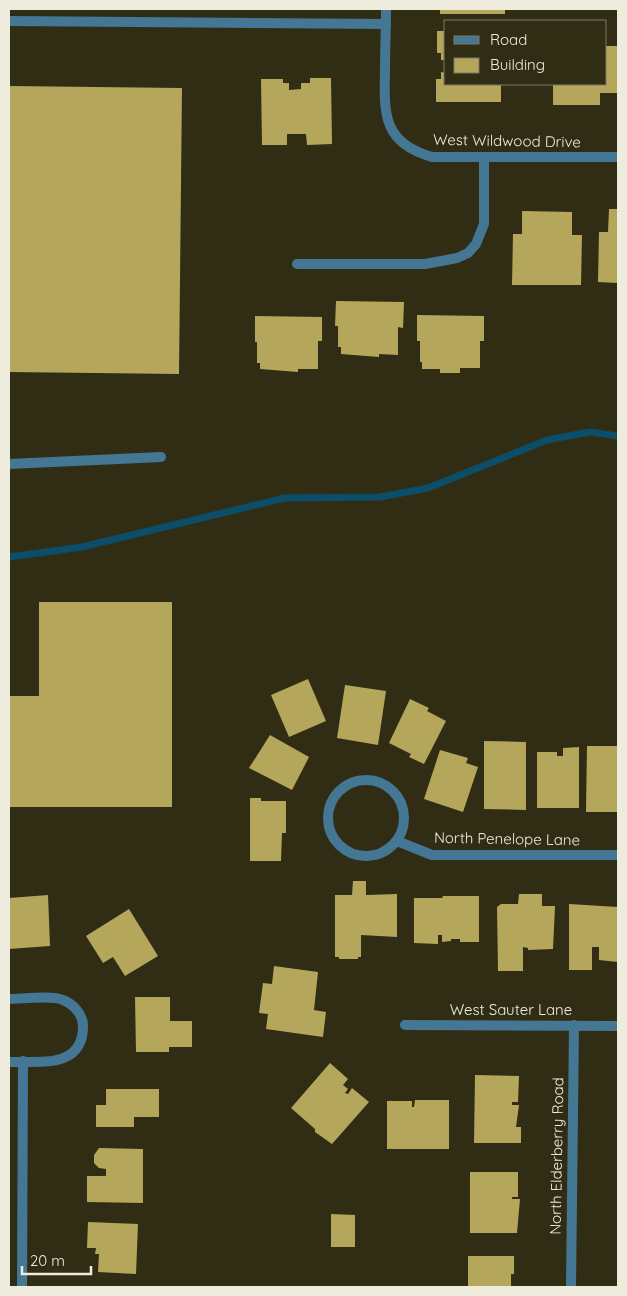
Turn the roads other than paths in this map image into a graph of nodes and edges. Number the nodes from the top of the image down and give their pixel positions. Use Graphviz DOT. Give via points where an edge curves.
graph roads {
  1 [pos="386,9"];
  2 [pos="9,21"];
  3 [pos="386,24"];
  4 [pos="484,157"];
  5 [pos="618,157"];
  6 [pos="297,264"];
  7 [pos="161,457"];
  8 [pos="9,464"];
  9 [pos="397,841"];
  10 [pos="618,855"];
  11 [pos="9,999"];
  12 [pos="405,1025"];
  13 [pos="574,1025"];
  14 [pos="618,1026"];
  15 [pos="23,1061"];
  16 [pos="9,1062"];
  17 [pos="22,1287"];
  18 [pos="571,1287"];
  1 -- 3 [label="street, West Wildwood Drive"];
  2 -- 3 [label="street"];
  3 -- 4 [label="street, West Wildwood Drive" via="384,107 388,124 399,140 414,152 432,157"];
  4 -- 5 [label="street, West Wildwood Drive"];
  4 -- 6 [label="street" via="484,224 476,244 468,253 425,264"];
  7 -- 8 [label="street"];
  9 -- 9 [label="street" via="405,819 398,796 389,788 367,780 355,782 336,796 330,806 329,824 335,840 344,849 354,855 378,855"];
  9 -- 10 [label="street, North Penelope Lane" via="432,855"];
  11 -- 15 [label="street" via="62,999 76,1008 83,1020 83,1037 76,1051 60,1060"];
  12 -- 13 [label="street, West Sauter Lane"];
  13 -- 14 [label="street, West Sauter Lane"];
  13 -- 18 [label="street, North Elderberry Road"];
  15 -- 16 [label="street"];
  15 -- 17 [label="street"];
}
